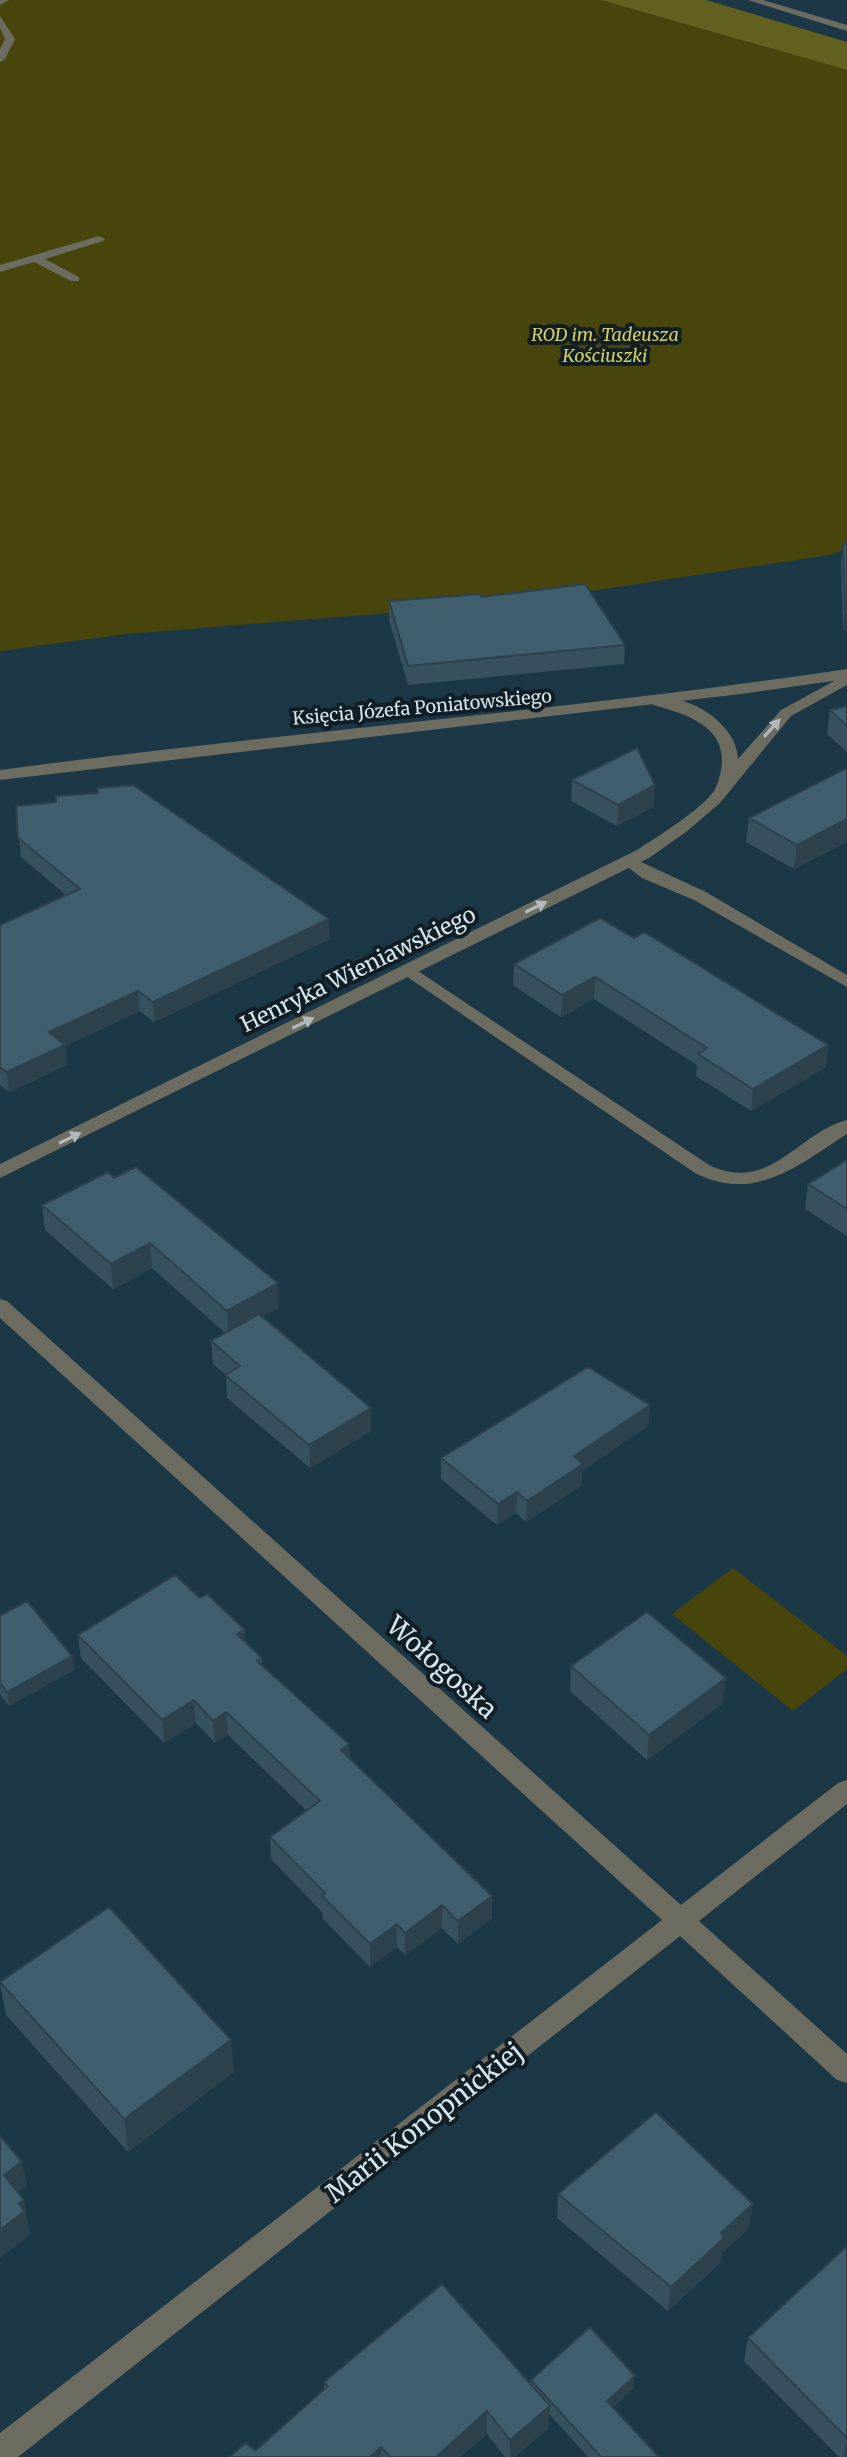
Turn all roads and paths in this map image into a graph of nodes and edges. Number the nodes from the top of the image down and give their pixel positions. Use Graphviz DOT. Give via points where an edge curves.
graph roads {
  1 [pos="753,0"];
  2 [pos="0,19"];
  3 [pos="847,28"];
  4 [pos="0,59"];
  5 [pos="99,239"];
  6 [pos="35,258"];
  7 [pos="0,269"];
  8 [pos="75,279"];
  9 [pos="847,676"];
  10 [pos="658,702"];
  11 [pos="0,775"];
  12 [pos="722,788"];
  13 [pos="628,861"];
  14 [pos="409,970"];
  15 [pos="847,982"];
  16 [pos="847,1126"];
  17 [pos="0,1172"];
  18 [pos="0,1306"];
  19 [pos="847,1790"];
  20 [pos="682,1921"];
  21 [pos="847,2071"];
  22 [pos="0,2452"];
  1 -- 3 [label="street"];
  2 -- 4 [label="street" via="10,39"];
  5 -- 6 [label="street"];
  6 -- 7 [label="street"];
  6 -- 8 [label="street"];
  9 -- 10 [label="street, Księcia Józefa Poniatowskiego"];
  12 -- 9 [label="street, Henryka Wieniawskiego, one-way" via="786,713"];
  10 -- 11 [label="street, Księcia Józefa Poniatowskiego" via="215,747"];
  10 -- 12 [label="street" via="693,712 726,740 730,760"];
  12 -- 13 [label="street, Henryka Wieniawskiego" via="697,816"];
  14 -- 13 [label="street, Henryka Wieniawskiego, one-way"];
  13 -- 15 [label="street" via="700,896"];
  14 -- 16 [label="street" via="724,1179 775,1169"];
  17 -- 14 [label="street, Henryka Wieniawskiego, one-way"];
  18 -- 20 [label="street, Wołogoska"];
  19 -- 20 [label="street, Marii Konopnickiej"];
  20 -- 21 [label="street, Wołogoska"];
  20 -- 22 [label="street, Marii Konopnickiej"];
}
